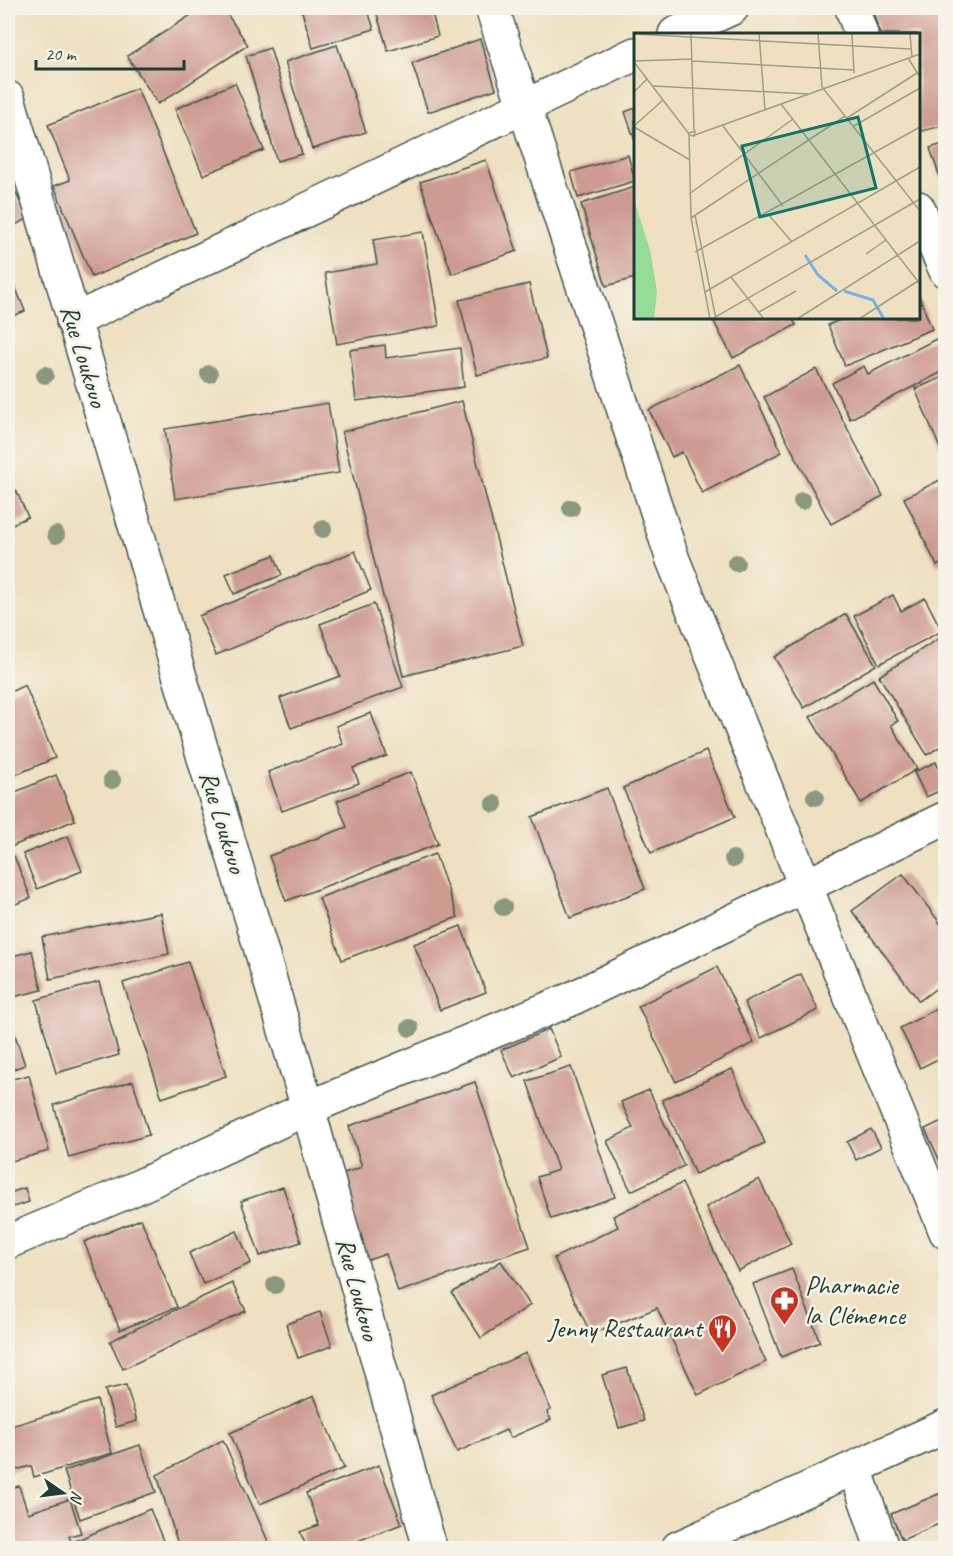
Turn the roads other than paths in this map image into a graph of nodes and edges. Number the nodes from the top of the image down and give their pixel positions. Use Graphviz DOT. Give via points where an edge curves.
graph roads {
  1 [pos="492,8"];
  2 [pos="732,8"];
  3 [pos="852,8"];
  4 [pos="677,33"];
  5 [pos="861,33"];
  6 [pos="634,54"];
  7 [pos="8,105"];
  8 [pos="526,105"];
  9 [pos="920,213"];
  10 [pos="945,272"];
  11 [pos="74,321"];
  12 [pos="945,818"];
  13 [pos="807,885"];
  14 [pos="308,1108"];
  15 [pos="945,1232"];
  16 [pos="8,1242"];
  17 [pos="945,1426"];
  18 [pos="855,1468"];
  19 [pos="430,1548"];
  20 [pos="678,1548"];
  21 [pos="882,1548"];
  1 -- 8 [label="street"];
  2 -- 4 [label="street"];
  3 -- 5 [label="street"];
  6 -- 8 [label="street"];
  7 -- 11 [label="street, Rue Loukouo"];
  8 -- 11 [label="street"];
  8 -- 13 [label="street" via="673,560"];
  9 -- 10 [label="street"];
  11 -- 14 [label="street, Rue Loukouo"];
  12 -- 13 [label="street"];
  13 -- 14 [label="street" via="569,1000"];
  13 -- 15 [label="street"];
  14 -- 16 [label="street"];
  14 -- 19 [label="street, Rue Loukouo"];
  17 -- 18 [label="street"];
  18 -- 20 [label="street"];
  18 -- 21 [label="street"];
}
